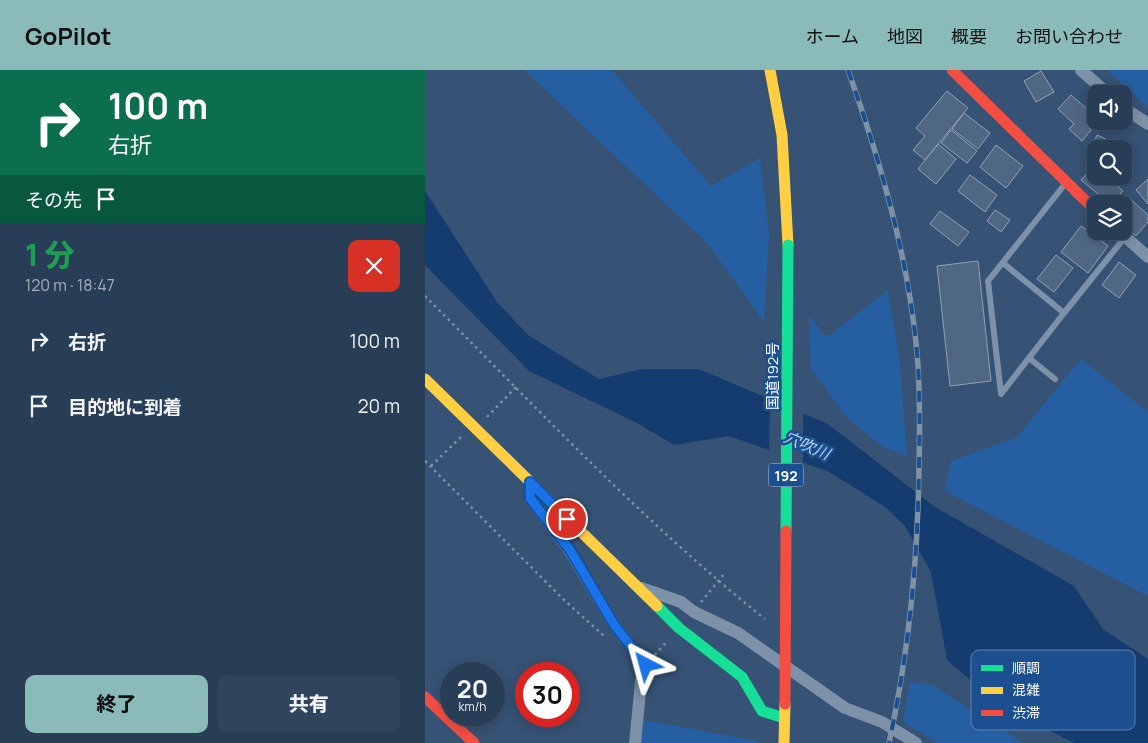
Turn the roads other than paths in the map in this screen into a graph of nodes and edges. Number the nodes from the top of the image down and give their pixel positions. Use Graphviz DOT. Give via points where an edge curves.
graph roads {
  1 [pos="770,70"];
  2 [pos="953,70"];
  3 [pos="1081,70"];
  4 [pos="1098,85"];
  5 [pos="1132,113"];
  6 [pos="1148,124"];
  7 [pos="1065,183"];
  8 [pos="1087,203"];
  9 [pos="1118,240"];
  10 [pos="1128,240"];
  11 [pos="1148,258"];
  12 [pos="1003,263"];
  13 [pos="1064,313"];
  14 [pos="1029,358"];
  15 [pos="425,379"];
  16 [pos="1055,379"];
  17 [pos="530,482"];
  18 [pos="636,586"];
  19 [pos="425,697"];
  20 [pos="784,718"];
  21 [pos="474,743"];
  22 [pos="635,743"];
  23 [pos="783,743"];
  24 [pos="916,743"];
  1 -- 20 [label="main road, 国道192号 / 192, bridge" via="785,154 788,245"];
  2 -- 7 [label="main road"];
  3 -- 4 [label="street"];
  5 -- 6 [label="street"];
  7 -- 8 [label="main road"];
  7 -- 12 [label="lane"];
  9 -- 13 [label="lane"];
  10 -- 11 [label="street"];
  12 -- 13 [label="lane"];
  12 -- 14 [label="lane" via="988,281 1001,394"];
  13 -- 14 [label="lane"];
  14 -- 16 [label="lane"];
  15 -- 17 [label="main road"];
  17 -- 18 [label="main road"];
  17 -- 22 [label="street" via="530,498 570,550 615,626 646,665"];
  18 -- 20 [label="main road" via="679,628 742,677 762,711"];
  18 -- 24 [label="street" via="681,602 693,612 738,633 845,708 882,722"];
  19 -- 21 [label="main road"];
  20 -- 23 [label="main road, 国道192号 / 192"];
}
